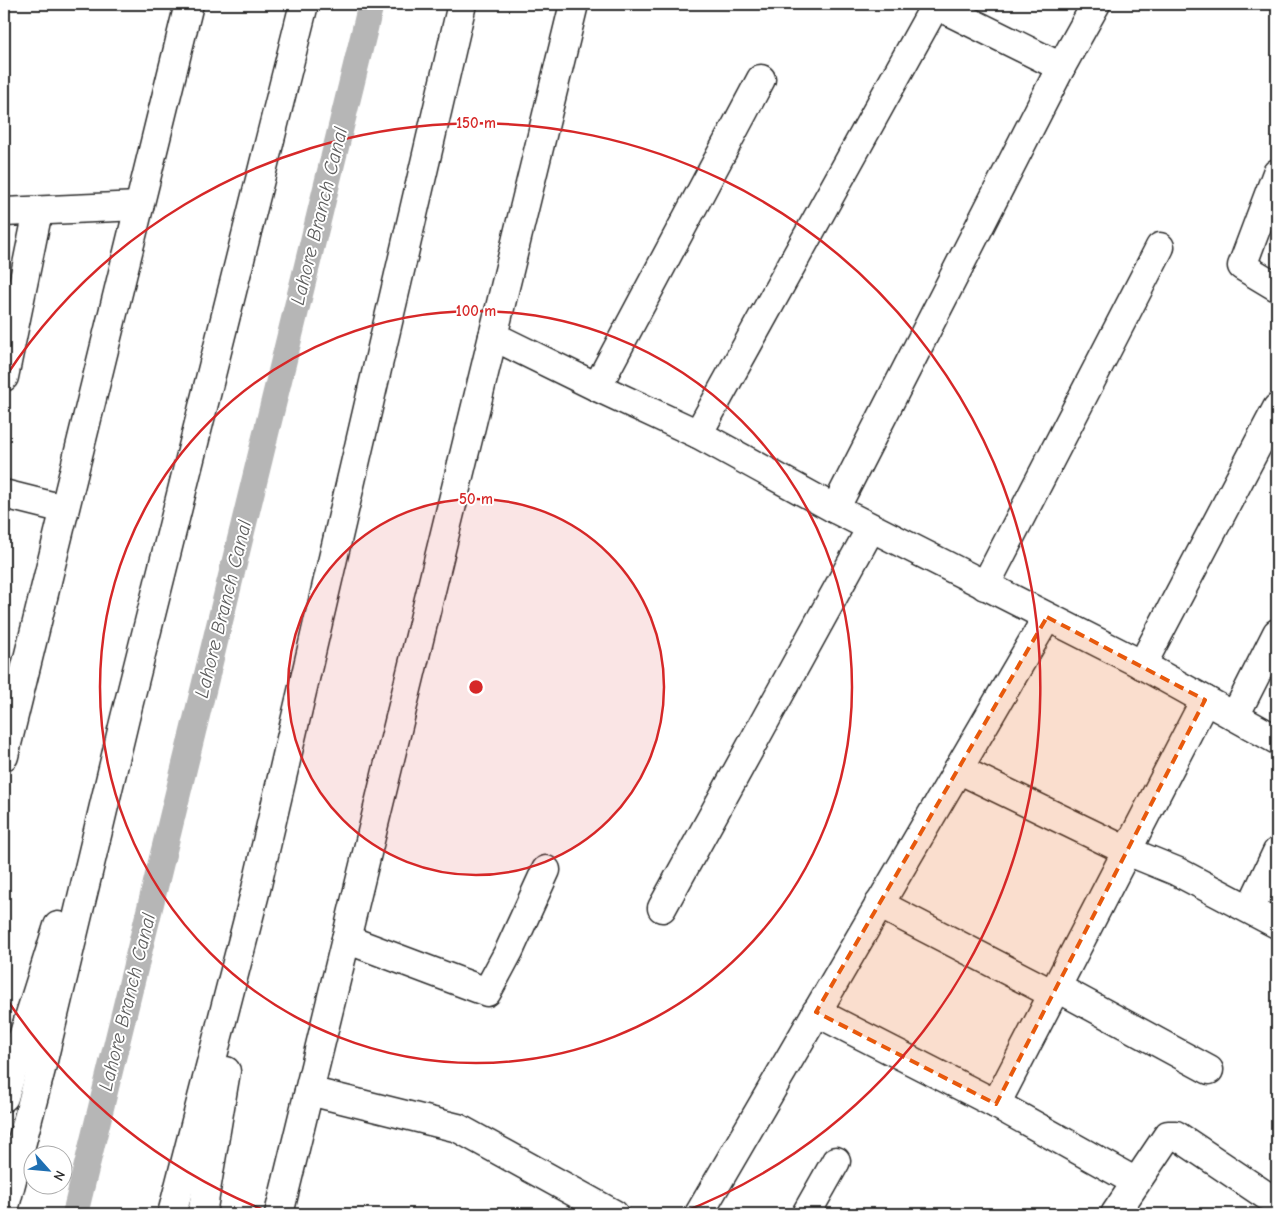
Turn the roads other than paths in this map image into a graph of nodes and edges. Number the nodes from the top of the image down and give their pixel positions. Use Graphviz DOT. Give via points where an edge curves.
graph roads {
  1 [pos="189,4"];
  2 [pos="304,4"];
  3 [pos="462,4"];
  4 [pos="574,4"];
  5 [pos="935,4"];
  6 [pos="1096,4"];
  7 [pos="1061,66"];
  8 [pos="761,79"];
  9 [pos="1277,173"];
  10 [pos="139,206"];
  11 [pos="38,211"];
  12 [pos="4,212"];
  13 [pos="1160,247"];
  14 [pos="1277,287"];
  15 [pos="493,336"];
  16 [pos="4,377"];
  17 [pos="597,387"];
  18 [pos="1277,408"];
  19 [pos="698,434"];
  20 [pos="4,494"];
  21 [pos="835,509"];
  22 [pos="64,510"];
  23 [pos="871,528"];
  24 [pos="985,586"];
  25 [pos="1047,617"];
  26 [pos="1277,633"];
  27 [pos="1142,665"];
  28 [pos="1205,700"];
  29 [pos="1235,716"];
  30 [pos="125,718"];
  31 [pos="1277,740"];
  32 [pos="4,756"];
  33 [pos="958,769"];
  34 [pos="1127,851"];
  35 [pos="1277,852"];
  36 [pos="546,870"];
  37 [pos="256,890"];
  38 [pos="879,904"];
  39 [pos="662,908"];
  40 [pos="1250,909"];
  41 [pos="1277,924"];
  42 [pos="346,939"];
  43 [pos="1055,990"];
  44 [pos="816,1012"];
  45 [pos="1209,1070"];
  46 [pos="309,1091"];
  47 [pos="4,1097"];
  48 [pos="996,1104"];
  49 [pos="836,1161"];
  50 [pos="1136,1182"];
  51 [pos="1277,1203"];
  52 [pos="4,1210"];
  53 [pos="707,1211"];
  54 [pos="172,1214"];
  55 [pos="202,1214"];
  56 [pos="279,1214"];
  57 [pos="614,1214"];
  58 [pos="806,1214"];
  59 [pos="1115,1214"];
  1 -- 10 [label="main road"];
  2 -- 30 [label="main road"];
  3 -- 37 [label="main road"];
  4 -- 15 [label="main road"];
  5 -- 7 [label="main road"];
  5 -- 19 [label="main road"];
  6 -- 7 [label="main road"];
  7 -- 21 [label="main road"];
  8 -- 17 [label="main road"];
  9 -- 14 [label="main road" via="1242,266"];
  10 -- 11 [label="main road"];
  10 -- 22 [label="main road"];
  11 -- 12 [label="main road"];
  11 -- 16 [label="main road"];
  13 -- 24 [label="main road"];
  15 -- 17 [label="main road"];
  15 -- 42 [label="main road"];
  17 -- 19 [label="main road"];
  18 -- 27 [label="main road"];
  19 -- 21 [label="main road"];
  20 -- 22 [label="main road"];
  21 -- 23 [label="main road"];
  22 -- 32 [label="main road"];
  23 -- 24 [label="main road"];
  23 -- 39 [label="main road"];
  24 -- 25 [label="main road"];
  25 -- 27 [label="main road"];
  25 -- 33 [label="main road"];
  26 -- 29 [label="main road"];
  27 -- 28 [label="main road"];
  28 -- 29 [label="main road"];
  28 -- 34 [label="main road"];
  29 -- 31 [label="main road"];
  30 -- 47 [label="main road"];
  30 -- 52 [label="main road"];
  33 -- 34 [label="main road"];
  33 -- 38 [label="main road"];
  34 -- 40 [label="main road" via="1176,871"];
  34 -- 43 [label="main road"];
  35 -- 40 [label="main road"];
  36 -- 42 [label="main road" via="487,992"];
  37 -- 54 [label="main road"];
  37 -- 55 [label="main road"];
  38 -- 43 [label="main road"];
  38 -- 44 [label="main road"];
  40 -- 41 [label="main road"];
  42 -- 46 [label="main road"];
  43 -- 45 [label="main road"];
  43 -- 48 [label="main road"];
  44 -- 48 [label="main road"];
  44 -- 53 [label="main road"];
  46 -- 56 [label="main road"];
  46 -- 57 [label="main road" via="458,1128"];
  48 -- 50 [label="main road"];
  49 -- 58 [label="main road"];
  50 -- 51 [label="main road" via="1168,1135 1176,1135"];
  50 -- 59 [label="main road"];
}
